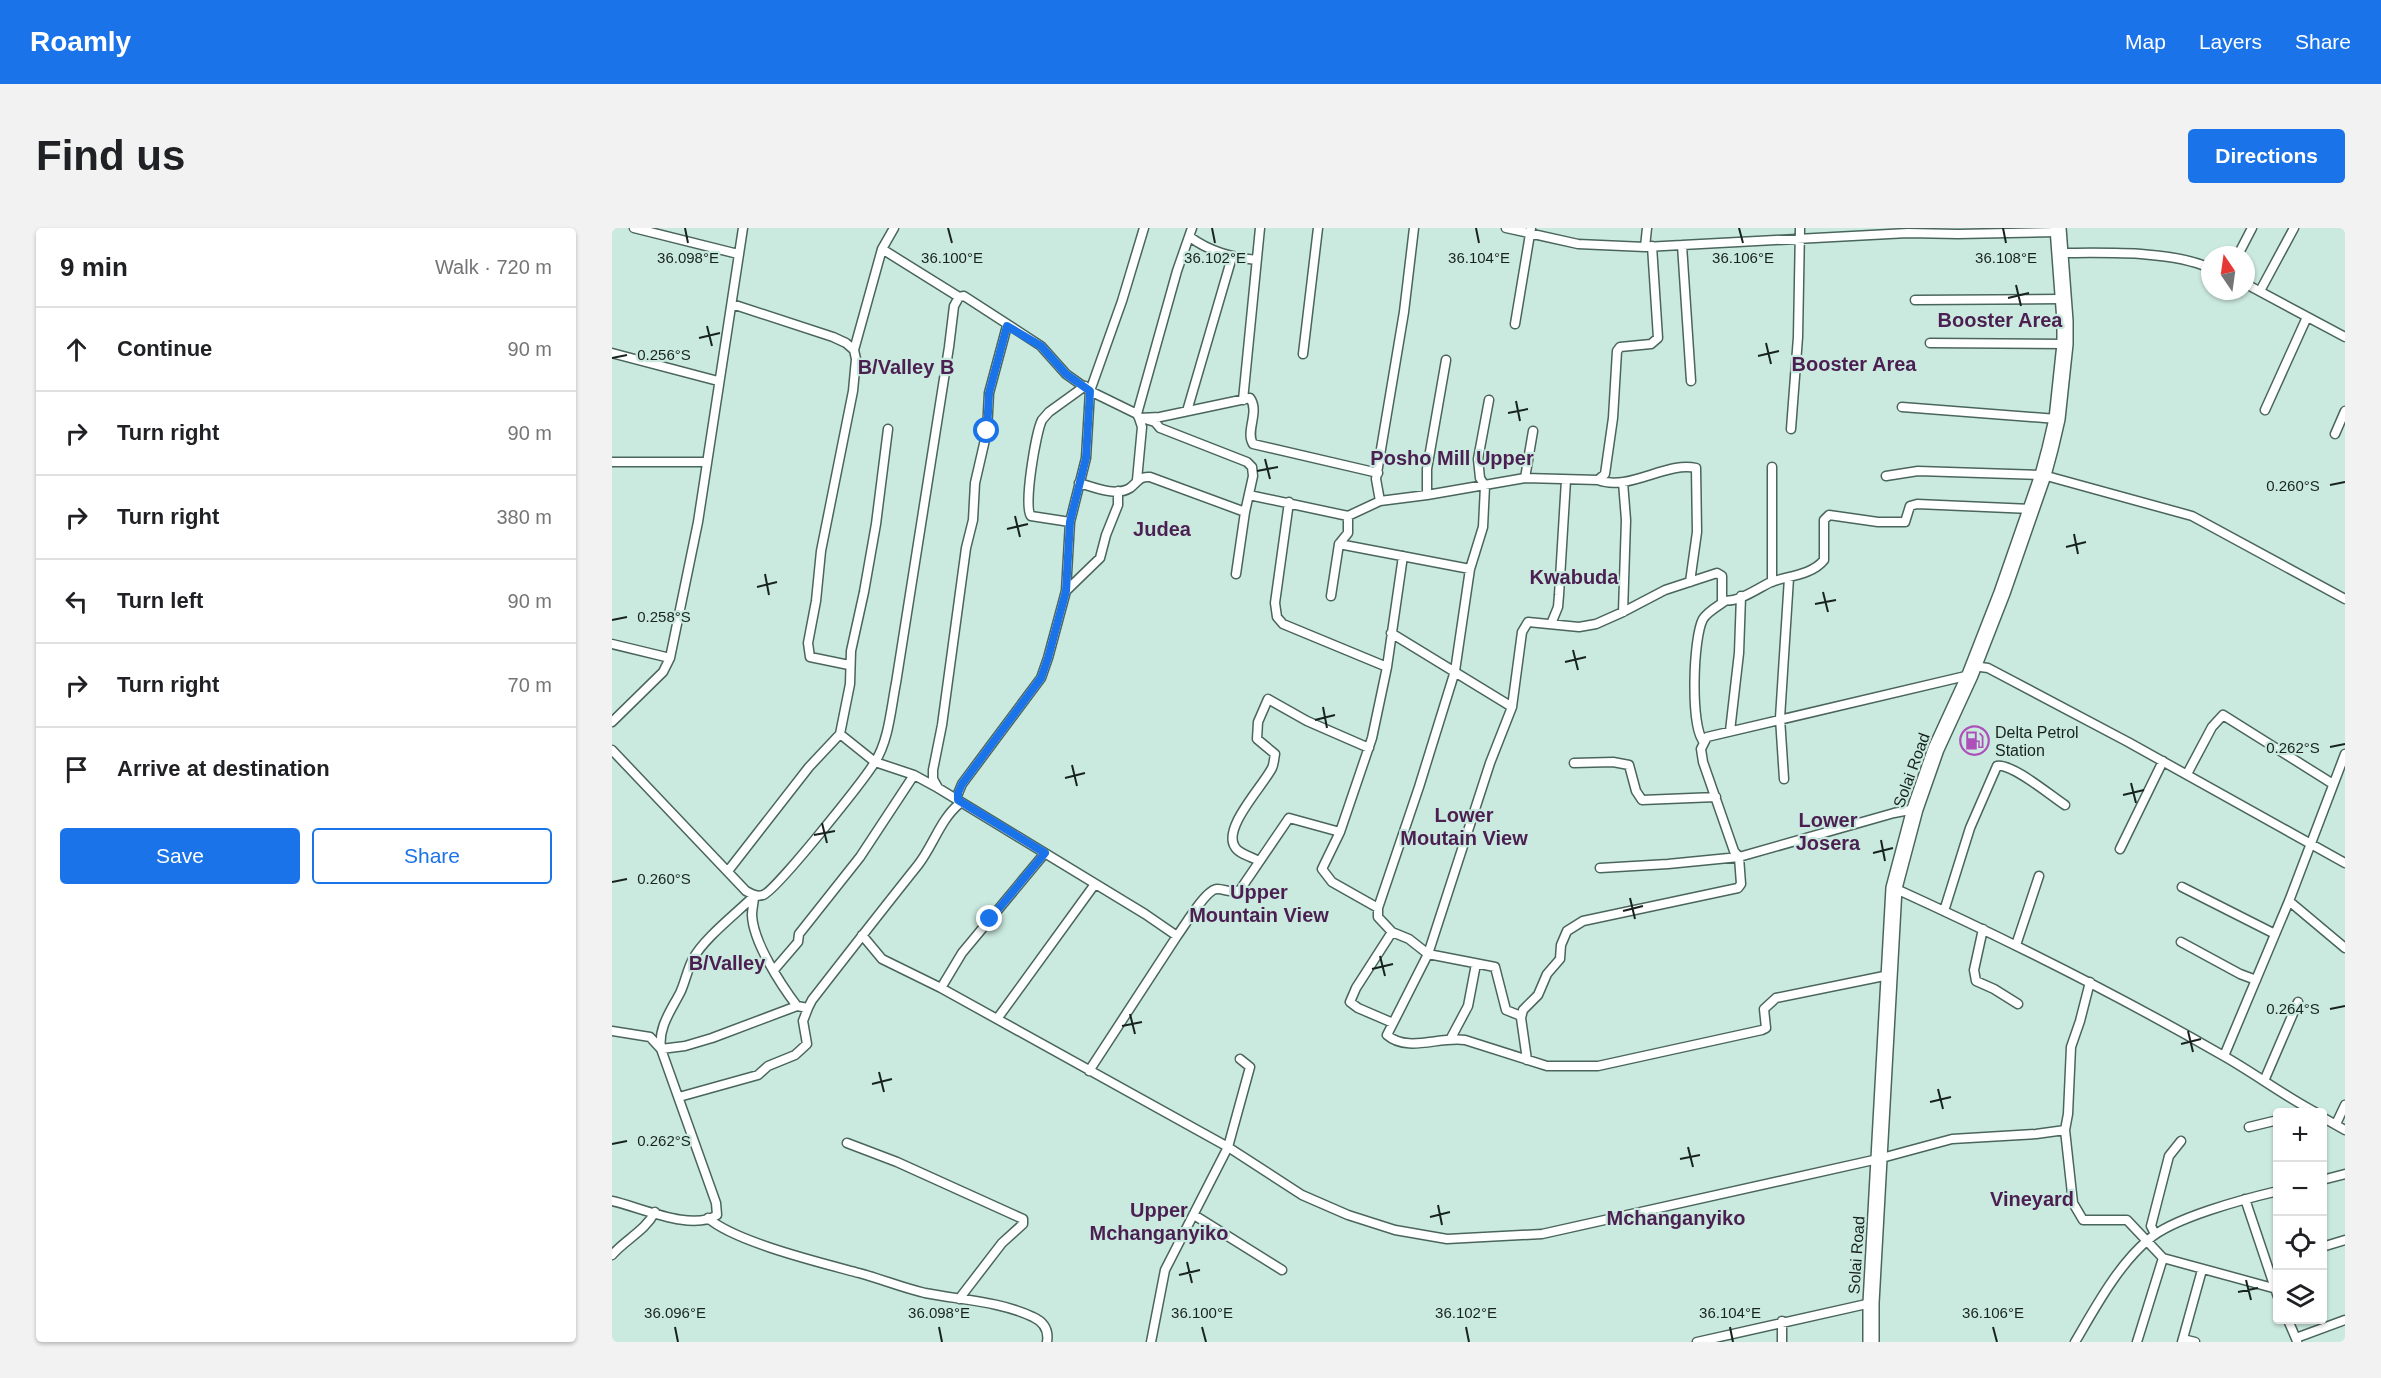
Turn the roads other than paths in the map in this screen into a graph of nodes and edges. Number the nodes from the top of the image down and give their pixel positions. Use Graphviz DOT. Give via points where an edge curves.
graph roads {
  1 [pos="634,228"];
  2 [pos="743,228"];
  3 [pos="894,228"];
  4 [pos="1144,228"];
  5 [pos="1192,228"];
  6 [pos="1260,228"];
  7 [pos="1318,228"];
  8 [pos="1414,228"];
  9 [pos="1506,228"];
  10 [pos="1647,228"];
  11 [pos="1800,228"];
  12 [pos="2252,228"];
  13 [pos="2294,228"];
  14 [pos="2058,230"];
  15 [pos="657,231"];
  16 [pos="1530,231"];
  17 [pos="1190,237"];
  18 [pos="1801,238"];
  19 [pos="1682,245"];
  20 [pos="2243,246"];
  21 [pos="1648,247"];
  22 [pos="882,249"];
  23 [pos="2059,253"];
  24 [pos="738,254"];
  25 [pos="1232,257"];
  26 [pos="1257,260"];
  27 [pos="2201,264"];
  28 [pos="2255,288"];
  29 [pos="2260,291"];
  30 [pos="959,297"];
  31 [pos="2063,299"];
  32 [pos="1915,300"];
  33 [pos="732,304"];
  34 [pos="2307,317"];
  35 [pos="1515,324"];
  36 [pos="1007,326"];
  37 [pos="2345,337"];
  38 [pos="1930,342"];
  39 [pos="2065,344"];
  40 [pos="854,350"];
  41 [pos="612,353"];
  42 [pos="1303,354"];
  43 [pos="1446,360"];
  44 [pos="718,381"];
  45 [pos="1691,381"];
  46 [pos="1087,388"];
  47 [pos="1244,400"];
  48 [pos="1489,400"];
  49 [pos="1902,407"];
  50 [pos="2265,410"];
  51 [pos="1187,411"];
  52 [pos="2345,411"];
  53 [pos="1138,416"];
  54 [pos="2057,419"];
  55 [pos="888,429"];
  56 [pos="1791,429"];
  57 [pos="1533,431"];
  58 [pos="2335,434"];
  59 [pos="612,462"];
  60 [pos="705,462"];
  61 [pos="1772,466"];
  62 [pos="1378,473"];
  63 [pos="2043,474"];
  64 [pos="1886,476"];
  65 [pos="1525,478"];
  66 [pos="1137,480"];
  67 [pos="1566,480"];
  68 [pos="1598,480"];
  69 [pos="1623,482"];
  70 [pos="1079,483"];
  71 [pos="1485,486"];
  72 [pos="1118,491"];
  73 [pos="1249,495"];
  74 [pos="1427,495"];
  75 [pos="1380,501"];
  76 [pos="1289,502"];
  77 [pos="2031,509"];
  78 [pos="1245,512"];
  79 [pos="1348,516"];
  80 [pos="1070,522"];
  81 [pos="1340,544"];
  82 [pos="1403,556"];
  83 [pos="1470,569"];
  84 [pos="1236,574"];
  85 [pos="1790,578"];
  86 [pos="1690,582"];
  87 [pos="1772,582"];
  88 [pos="1066,591"];
  89 [pos="1331,596"];
  90 [pos="1741,597"];
  91 [pos="2345,599"];
  92 [pos="1725,601"];
  93 [pos="1623,612"];
  94 [pos="1551,624"];
  95 [pos="1391,633"];
  96 [pos="612,644"];
  97 [pos="670,658"];
  98 [pos="849,664"];
  99 [pos="1387,667"];
  100 [pos="1971,670"];
  101 [pos="1455,671"];
  102 [pos="1512,707"];
  103 [pos="1780,718"];
  104 [pos="612,722"];
  105 [pos="1730,731"];
  106 [pos="840,734"];
  107 [pos="1704,742"];
  108 [pos="1369,748"];
  109 [pos="612,750"];
  110 [pos="2345,754"];
  111 [pos="2163,761"];
  112 [pos="875,762"];
  113 [pos="1574,763"];
  114 [pos="2187,774"];
  115 [pos="914,775"];
  116 [pos="1784,778"];
  117 [pos="2333,784"];
  118 [pos="938,788"];
  119 [pos="1716,797"];
  120 [pos="958,800"];
  121 [pos="2065,805"];
  122 [pos="1915,809"];
  123 [pos="1340,832"];
  124 [pos="2310,843"];
  125 [pos="2120,849"];
  126 [pos="1045,853"];
  127 [pos="1739,857"];
  128 [pos="1259,861"];
  129 [pos="2345,863"];
  130 [pos="1600,868"];
  131 [pos="728,871"];
  132 [pos="2038,876"];
  133 [pos="1095,884"];
  134 [pos="2182,887"];
  135 [pos="1894,888"];
  136 [pos="754,896"];
  137 [pos="2289,901"];
  138 [pos="1378,908"];
  139 [pos="1944,911"];
  140 [pos="1983,929"];
  141 [pos="1392,932"];
  142 [pos="2275,934"];
  143 [pos="862,936"];
  144 [pos="1177,936"];
  145 [pos="2181,942"];
  146 [pos="2016,945"];
  147 [pos="2345,948"];
  148 [pos="1428,954"];
  149 [pos="1476,964"];
  150 [pos="774,970"];
  151 [pos="1889,975"];
  152 [pos="2256,980"];
  153 [pos="2090,982"];
  154 [pos="941,988"];
  155 [pos="2298,1002"];
  156 [pos="2018,1004"];
  157 [pos="797,1006"];
  158 [pos="808,1008"];
  159 [pos="1521,1016"];
  160 [pos="997,1019"];
  161 [pos="1393,1023"];
  162 [pos="612,1031"];
  163 [pos="1451,1038"];
  164 [pos="661,1049"];
  165 [pos="2224,1056"];
  166 [pos="1240,1059"];
  167 [pos="1527,1060"];
  168 [pos="1089,1071"];
  169 [pos="2264,1080"];
  170 [pos="679,1097"];
  171 [pos="2345,1105"];
  172 [pos="2304,1108"];
  173 [pos="2327,1120"];
  174 [pos="2273,1121"];
  175 [pos="2336,1124"];
  176 [pos="2249,1127"];
  177 [pos="2065,1130"];
  178 [pos="2345,1130"];
  179 [pos="2181,1141"];
  180 [pos="847,1143"];
  181 [pos="1228,1147"];
  182 [pos="1878,1159"];
  183 [pos="2345,1174"];
  184 [pos="2327,1179"];
  185 [pos="2273,1192"];
  186 [pos="2245,1199"];
  187 [pos="612,1200"];
  188 [pos="655,1212"];
  189 [pos="1194,1215"];
  190 [pos="708,1218"];
  191 [pos="2151,1237"];
  192 [pos="2345,1240"];
  193 [pos="2327,1245"];
  194 [pos="612,1255"];
  195 [pos="2163,1258"];
  196 [pos="2273,1263"];
  197 [pos="2266,1266"];
  198 [pos="1282,1269"];
  199 [pos="2202,1270"];
  200 [pos="2273,1288"];
  201 [pos="959,1299"];
  202 [pos="1870,1303"];
  203 [pos="2345,1320"];
  204 [pos="1782,1321"];
  205 [pos="2290,1324"];
  206 [pos="2183,1340"];
  207 [pos="2297,1340"];
  208 [pos="1047,1342"];
  209 [pos="1151,1342"];
  210 [pos="1696,1342"];
  211 [pos="1782,1342"];
  212 [pos="1871,1342"];
  213 [pos="2075,1342"];
  214 [pos="2137,1342"];
  215 [pos="2194,1342"];
  1 -- 15 [label="street"];
  2 -- 24 [label="street"];
  3 -- 22 [label="street"];
  4 -- 46 [label="street" via="1122,301"];
  5 -- 17 [label="street"];
  6 -- 26 [label="street"];
  7 -- 42 [label="street"];
  8 -- 62 [label="street"];
  9 -- 16 [label="street"];
  10 -- 21 [label="street"];
  11 -- 18 [label="street"];
  12 -- 20 [label="street"];
  13 -- 29 [label="street"];
  14 -- 18 [label="street"];
  14 -- 23 [label="highway, Solai Road"];
  15 -- 24 [label="street"];
  16 -- 21 [label="street" via="1578,244"];
  16 -- 35 [label="street"];
  17 -- 25 [label="street" via="1204,247"];
  17 -- 53 [label="street"];
  18 -- 19 [label="street"];
  18 -- 56 [label="street"];
  19 -- 21 [label="street"];
  19 -- 45 [label="street"];
  21 -- 68 [label="street" via="1658,338 1651,344 1620,347 1617,351 1605,474"];
  22 -- 30 [label="street"];
  22 -- 40 [label="street"];
  23 -- 27 [label="street" via="2174,258"];
  23 -- 31 [label="highway, Solai Road"];
  24 -- 33 [label="street"];
  25 -- 26 [label="street"];
  25 -- 51 [label="street"];
  26 -- 47 [label="street"];
  28 -- 29 [label="street"];
  29 -- 34 [label="street"];
  30 -- 36 [label="street" via="964,296"];
  30 -- 112 [label="street" via="954,306 896,682"];
  31 -- 32 [label="street"];
  31 -- 39 [label="highway, Solai Road"];
  33 -- 40 [label="street" via="833,337"];
  33 -- 44 [label="street"];
  34 -- 37 [label="street"];
  34 -- 50 [label="street"];
  36 -- 46 [label="street" via="1041,346 1066,374"];
  36 -- 118 [label="street" via="989,393 987,431 975,483 974,520 966,548 933,770"];
  38 -- 39 [label="street"];
  39 -- 54 [label="highway, Solai Road"];
  40 -- 98 [label="street" via="853,391 820,551 808,643 810,657"];
  41 -- 44 [label="street"];
  43 -- 74 [label="street" via="1427,469"];
  44 -- 60 [label="street"];
  46 -- 53 [label="street"];
  46 -- 70 [label="street" via="1086,458"];
  46 -- 80 [label="street" via="1042,420 1028,488 1027,509 1031,516"];
  47 -- 51 [label="street"];
  47 -- 62 [label="street" via="1250,398 1254,406 1250,438 1253,444"];
  48 -- 71 [label="street" via="1478,459"];
  49 -- 54 [label="street"];
  51 -- 53 [label="street" via="1160,417"];
  52 -- 58 [label="street"];
  53 -- 66 [label="street" via="1142,427"];
  53 -- 73 [label="street" via="1247,462 1253,471"];
  54 -- 63 [label="highway, Solai Road"];
  55 -- 98 [label="street" via="874,536"];
  57 -- 65 [label="street"];
  59 -- 60 [label="street"];
  60 -- 97 [label="street" via="698,522"];
  61 -- 87 [label="street"];
  62 -- 75 [label="street"];
  63 -- 64 [label="street" via="1918,471"];
  63 -- 77 [label="highway, Solai Road"];
  63 -- 91 [label="street" via="2192,516"];
  65 -- 67 [label="street"];
  65 -- 71 [label="street"];
  66 -- 72 [label="street" via="1130,488"];
  66 -- 78 [label="street" via="1150,477"];
  67 -- 68 [label="street"];
  67 -- 94 [label="street" via="1558,601"];
  68 -- 69 [label="street"];
  69 -- 86 [label="street" via="1696,468 1697,532"];
  69 -- 93 [label="street"];
  70 -- 72 [label="street"];
  70 -- 80 [label="street"];
  71 -- 74 [label="street"];
  71 -- 83 [label="street" via="1483,527"];
  72 -- 88 [label="street" via="1118,505 1100,558"];
  73 -- 76 [label="street"];
  73 -- 78 [label="street"];
  74 -- 75 [label="street"];
  75 -- 79 [label="street"];
  76 -- 79 [label="street"];
  76 -- 99 [label="street" via="1275,603 1277,617 1283,624"];
  77 -- 85 [label="street" via="1917,504 1910,506 1905,522 1829,515 1824,520 1823,562"];
  77 -- 100 [label="highway, Solai Road"];
  78 -- 84 [label="street"];
  79 -- 81 [label="street" via="1348,533"];
  80 -- 88 [label="street"];
  81 -- 82 [label="street"];
  81 -- 89 [label="street"];
  82 -- 83 [label="street"];
  82 -- 95 [label="street"];
  83 -- 101 [label="street"];
  85 -- 87 [label="street"];
  85 -- 103 [label="street"];
  86 -- 92 [label="street" via="1721,574"];
  86 -- 93 [label="street"];
  87 -- 90 [label="street"];
  88 -- 120 [label="street" via="1041,678 962,784"];
  90 -- 92 [label="street"];
  90 -- 105 [label="street"];
  92 -- 107 [label="street" via="1704,617 1699,629 1693,690 1698,737"];
  93 -- 94 [label="street" via="1579,627"];
  94 -- 102 [label="street" via="1528,622 1522,632"];
  95 -- 99 [label="street"];
  95 -- 101 [label="street"];
  96 -- 97 [label="street"];
  97 -- 104 [label="street" via="663,672"];
  98 -- 106 [label="street" via="850,684"];
  99 -- 108 [label="street"];
  100 -- 103 [label="street"];
  100 -- 111 [label="street" via="1988,668"];
  100 -- 122 [label="highway, Solai Road"];
  101 -- 102 [label="street"];
  101 -- 138 [label="street"];
  102 -- 148 [label="street"];
  103 -- 105 [label="street"];
  103 -- 116 [label="street"];
  105 -- 107 [label="street" via="1707,737"];
  106 -- 112 [label="street"];
  106 -- 131 [label="street" via="809,766"];
  107 -- 119 [label="street" via="1703,762"];
  108 -- 123 [label="street"];
  108 -- 128 [label="street" via="1268,699 1258,722 1257,739 1275,754 1272,767 1231,835 1237,850"];
  109 -- 131 [label="street"];
  110 -- 117 [label="street"];
  111 -- 114 [label="street"];
  111 -- 125 [label="street"];
  112 -- 115 [label="street"];
  112 -- 136 [label="street" via="788,873 765,895"];
  113 -- 119 [label="street" via="1629,765 1642,800"];
  114 -- 117 [label="street" via="2212,727 2223,715"];
  114 -- 124 [label="street"];
  115 -- 118 [label="street"];
  115 -- 150 [label="street" via="860,856"];
  117 -- 124 [label="street"];
  118 -- 120 [label="street"];
  119 -- 127 [label="street"];
  120 -- 126 [label="street"];
  120 -- 143 [label="street" via="920,863"];
  121 -- 139 [label="street" via="2014,771 1997,766 1970,828"];
  122 -- 127 [label="street"];
  122 -- 135 [label="highway, Solai Road"];
  123 -- 128 [label="street" via="1289,818"];
  123 -- 138 [label="street" via="1322,869 1332,882"];
  124 -- 129 [label="street"];
  124 -- 137 [label="street"];
  126 -- 133 [label="street"];
  126 -- 154 [label="street" via="962,953"];
  127 -- 130 [label="street"];
  127 -- 159 [label="street" via="1738,888 1573,926 1563,937 1560,959"];
  128 -- 144 [label="street" via="1240,890 1218,889 1208,893"];
  131 -- 136 [label="street"];
  132 -- 146 [label="street"];
  133 -- 144 [label="street"];
  133 -- 160 [label="street"];
  134 -- 142 [label="street"];
  135 -- 139 [label="street"];
  135 -- 151 [label="highway, Solai Road"];
  136 -- 150 [label="street" via="752,917"];
  136 -- 164 [label="street" via="693,959 662,1027"];
  137 -- 142 [label="street"];
  137 -- 147 [label="street"];
  138 -- 141 [label="street" via="1378,917"];
  139 -- 140 [label="street"];
  140 -- 146 [label="street"];
  140 -- 156 [label="street" via="1974,970 1976,981"];
  141 -- 148 [label="street"];
  141 -- 161 [label="street" via="1350,1002"];
  142 -- 152 [label="street"];
  143 -- 154 [label="street" via="882,959"];
  143 -- 158 [label="street"];
  144 -- 168 [label="street"];
  145 -- 152 [label="street"];
  146 -- 153 [label="street"];
  148 -- 149 [label="street"];
  148 -- 161 [label="street"];
  149 -- 159 [label="street" via="1495,967 1506,1010"];
  149 -- 163 [label="street" via="1468,1006"];
  150 -- 157 [label="street"];
  151 -- 167 [label="street" via="1776,998 1764,1009 1766,1028 1762,1030 1598,1066 1559,1067"];
  151 -- 182 [label="highway, Solai Road"];
  152 -- 165 [label="street"];
  153 -- 165 [label="street"];
  153 -- 177 [label="street" via="2071,1047"];
  154 -- 160 [label="street"];
  155 -- 169 [label="street"];
  157 -- 158 [label="street"];
  157 -- 164 [label="street" via="712,1038"];
  158 -- 170 [label="street" via="803,1021 807,1044 795,1056 768,1066 758,1075"];
  159 -- 167 [label="street"];
  160 -- 168 [label="street"];
  161 -- 163 [label="street" via="1387,1035 1396,1042"];
  162 -- 164 [label="street" via="650,1037"];
  163 -- 167 [label="street"];
  164 -- 170 [label="street"];
  165 -- 169 [label="street"];
  166 -- 181 [label="street" via="1250,1067"];
  168 -- 181 [label="street"];
  169 -- 172 [label="street"];
  170 -- 190 [label="street" via="718,1211"];
  171 -- 175 [label="street"];
  173 -- 175 [label="street"];
  174 -- 176 [label="street"];
  175 -- 178 [label="street"];
  177 -- 182 [label="street" via="1952,1139"];
  177 -- 191 [label="street" via="2073,1203 2083,1220 2127,1220"];
  179 -- 191 [label="street" via="2169,1156"];
  180 -- 201 [label="street" via="1023,1220"];
  181 -- 182 [label="street" via="1302,1196 1395,1230 1447,1239 1542,1234"];
  181 -- 189 [label="street"];
  182 -- 202 [label="highway, Solai Road"];
  183 -- 184 [label="street"];
  185 -- 186 [label="street"];
  186 -- 191 [label="street" via="2169,1226"];
  186 -- 197 [label="street"];
  187 -- 188 [label="street"];
  188 -- 190 [label="street" via="690,1220"];
  188 -- 194 [label="street" via="648,1224"];
  189 -- 198 [label="street"];
  189 -- 209 [label="street" via="1165,1270"];
  190 -- 201 [label="street" via="742,1236 809,1259"];
  191 -- 195 [label="street"];
  191 -- 213 [label="street" via="2134,1252"];
  192 -- 193 [label="street"];
  195 -- 199 [label="street"];
  195 -- 214 [label="street"];
  196 -- 197 [label="street"];
  197 -- 200 [label="street"];
  199 -- 200 [label="street"];
  199 -- 206 [label="street"];
  201 -- 208 [label="street" via="1033,1317 1044,1324"];
  202 -- 204 [label="street"];
  202 -- 212 [label="highway, Solai Road"];
  203 -- 207 [label="street"];
  204 -- 210 [label="street"];
  204 -- 211 [label="street"];
  205 -- 207 [label="street"];
  206 -- 215 [label="street"];
}
